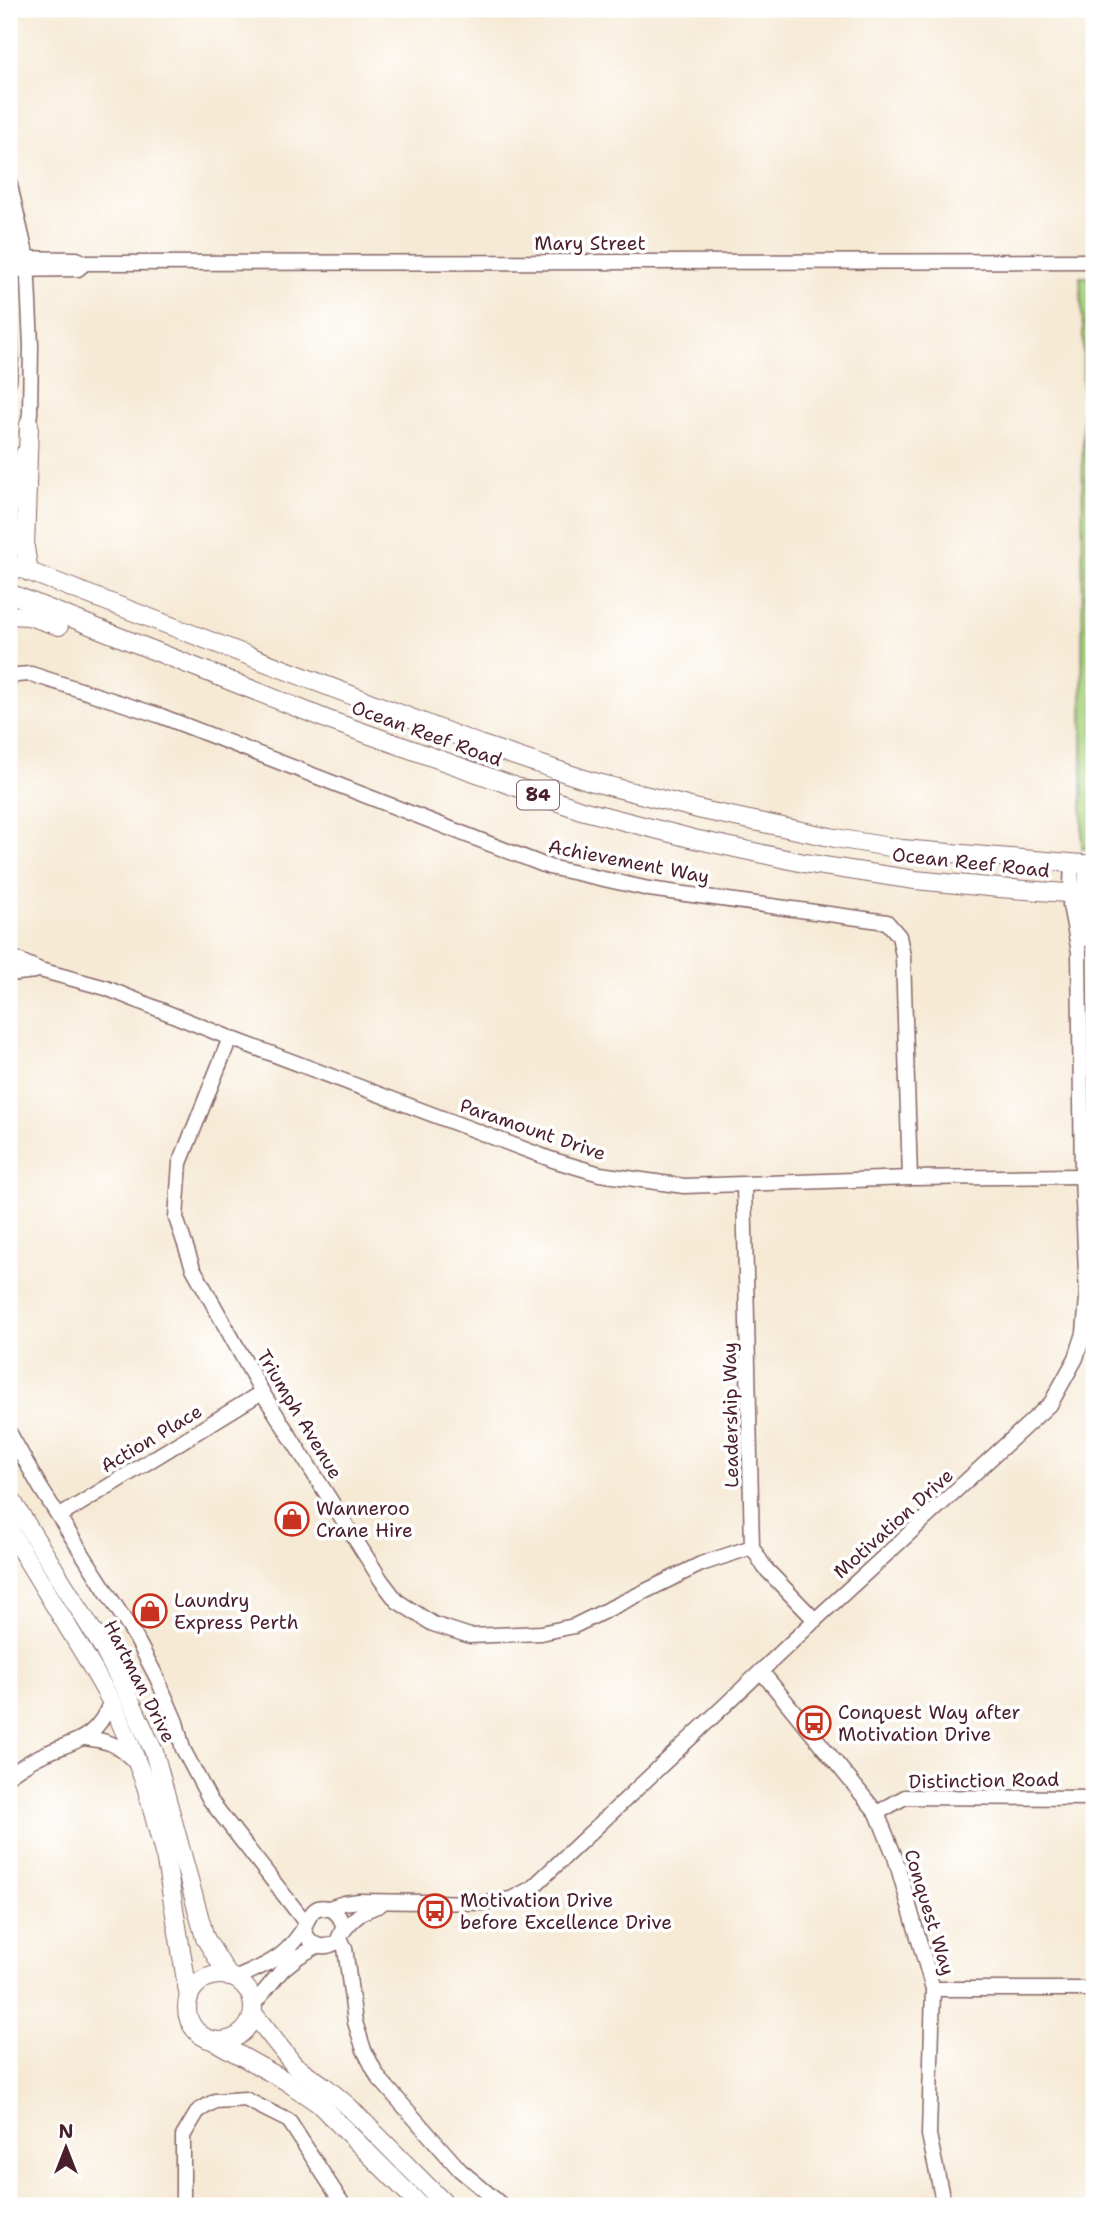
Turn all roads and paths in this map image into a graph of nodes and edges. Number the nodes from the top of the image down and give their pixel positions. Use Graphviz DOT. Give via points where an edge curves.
graph roads {
  1 [pos="9,181"];
  2 [pos="9,258"];
  3 [pos="1094,261"];
  4 [pos="27,264"];
  5 [pos="9,270"];
  6 [pos="9,294"];
  7 [pos="9,380"];
  8 [pos="29,424"];
  9 [pos="9,516"];
  10 [pos="9,564"];
  11 [pos="29,572"];
  12 [pos="9,593"];
  13 [pos="9,615"];
  14 [pos="196,668"];
  15 [pos="9,678"];
  16 [pos="1085,865"];
  17 [pos="1083,894"];
  18 [pos="1094,921"];
  19 [pos="1081,945"];
  20 [pos="9,956"];
  21 [pos="40,970"];
  22 [pos="9,974"];
  23 [pos="230,1038"];
  24 [pos="1082,1176"];
  25 [pos="910,1178"];
  26 [pos="744,1185"];
  27 [pos="1090,1305"];
  28 [pos="262,1392"];
  29 [pos="9,1432"];
  30 [pos="9,1496"];
  31 [pos="60,1516"];
  32 [pos="9,1530"];
  33 [pos="752,1546"];
  34 [pos="815,1620"];
  35 [pos="761,1671"];
  36 [pos="111,1701"];
  37 [pos="85,1738"];
  38 [pos="138,1765"];
  39 [pos="9,1775"];
  40 [pos="1094,1798"];
  41 [pos="877,1814"];
  42 [pos="278,1886"];
  43 [pos="391,1902"];
  44 [pos="323,1909"];
  45 [pos="305,1925"];
  46 [pos="341,1936"];
  47 [pos="320,1946"];
  48 [pos="232,1978"];
  49 [pos="348,1980"];
  50 [pos="933,1989"];
  51 [pos="1094,1989"];
  52 [pos="189,1998"];
  53 [pos="253,2009"];
  54 [pos="214,2041"];
  55 [pos="183,2206"];
  56 [pos="344,2206"];
  57 [pos="421,2206"];
  58 [pos="447,2206"];
  59 [pos="503,2206"];
  60 [pos="944,2206"];
  1 -- 4 [label="street"];
  2 -- 4 [label="street, Mary Street"];
  3 -- 4 [label="street, Mary Street" via="85,263 77,258"];
  4 -- 5 [label="street, Mary Street"];
  4 -- 8 [label="street"];
  6 -- 7 [label="street"];
  8 -- 9 [label="street"];
  8 -- 11 [label="main road" via="25,548"];
  10 -- 11 [label="main road, Ocean Reef Road / 84"];
  11 -- 16 [label="main road, Ocean Reef Road / 84" via="479,744 590,781 835,838 902,849"];
  12 -- 14 [label="main road, Ocean Reef Road / 84"];
  13 -- 14 [label="main road" via="39,618 131,654"];
  14 -- 17 [label="main road, Ocean Reef Road / 84" via="569,805 694,839 804,863 915,880"];
  15 -- 25 [label="street, Achievement Way" via="31,674 160,716 549,867 649,889 887,922 899,936 903,956"];
  16 -- 17 [label="street, Motivation Drive"];
  17 -- 19 [label="street, Motivation Drive"];
  18 -- 19 [label="main road"];
  19 -- 24 [label="street, Motivation Drive"];
  20 -- 21 [label="street, Paramount Drive"];
  21 -- 22 [label="street, Paramount Drive"];
  21 -- 23 [label="street, Paramount Drive" via="106,988"];
  23 -- 26 [label="street, Paramount Drive" via="600,1174 684,1186"];
  23 -- 28 [label="street, Triumph Avenue" via="180,1163 176,1218 193,1268"];
  24 -- 25 [label="street, Paramount Drive"];
  24 -- 27 [label="street, Motivation Drive"];
  25 -- 26 [label="street, Paramount Drive"];
  26 -- 33 [label="street, Leadership Way"];
  27 -- 34 [label="street, Motivation Drive" via="1076,1359 1051,1403"];
  28 -- 31 [label="street, Action Place"];
  28 -- 33 [label="street, Triumph Avenue" via="397,1601 433,1624 470,1636 541,1633 574,1626 701,1564"];
  29 -- 31 [label="street"];
  30 -- 48 [label="main road, Hartman Drive" via="127,1693 154,1752 202,1931"];
  31 -- 42 [label="street" via="158,1678 194,1774"];
  32 -- 36 [label="main road, Hartman Drive"];
  33 -- 34 [label="street" via="765,1568"];
  34 -- 35 [label="street, Motivation Drive"];
  35 -- 41 [label="street, Conquest Way"];
  35 -- 43 [label="street, Motivation Drive" via="532,1888 511,1899 487,1903"];
  36 -- 37 [label="street" via="105,1717"];
  36 -- 38 [label="main road, Hartman Drive"];
  37 -- 38 [label="street" via="119,1746"];
  37 -- 39 [label="street"];
  38 -- 52 [label="main road, Hartman Drive" via="166,1861"];
  40 -- 41 [label="street, Distinction Road" via="905,1797"];
  41 -- 50 [label="street, Conquest Way" via="895,1857"];
  42 -- 44 [label="street" via="295,1899"];
  42 -- 45 [label="street"];
  43 -- 44 [label="street, Motivation Drive" via="352,1901"];
  43 -- 46 [label="street, Motivation Drive" via="361,1912"];
  44 -- 45 [label="street" via="308,1916"];
  44 -- 46 [label="street" via="340,1917"];
  45 -- 47 [label="street" via="308,1939"];
  45 -- 48 [label="street" via="279,1956"];
  46 -- 47 [label="street" via="332,1945"];
  46 -- 49 [label="street"];
  47 -- 49 [label="street"];
  47 -- 53 [label="street" via="283,1969"];
  48 -- 52 [label="main road" via="212,1976 198,1984"];
  48 -- 53 [label="main road" via="244,1985"];
  49 -- 59 [label="street" via="355,2022 378,2077 460,2170"];
  50 -- 51 [label="street"];
  50 -- 60 [label="street, Conquest Way" via="929,2135"];
  52 -- 54 [label="main road" via="190,2022"];
  53 -- 54 [label="main road" via="244,2032"];
  53 -- 58 [label="main road" via="293,2065 349,2107"];
  54 -- 57 [label="main road" via="317,2103"];
  55 -- 56 [label="street" via="183,2136 198,2110 215,2101 244,2099 289,2121"];
}
